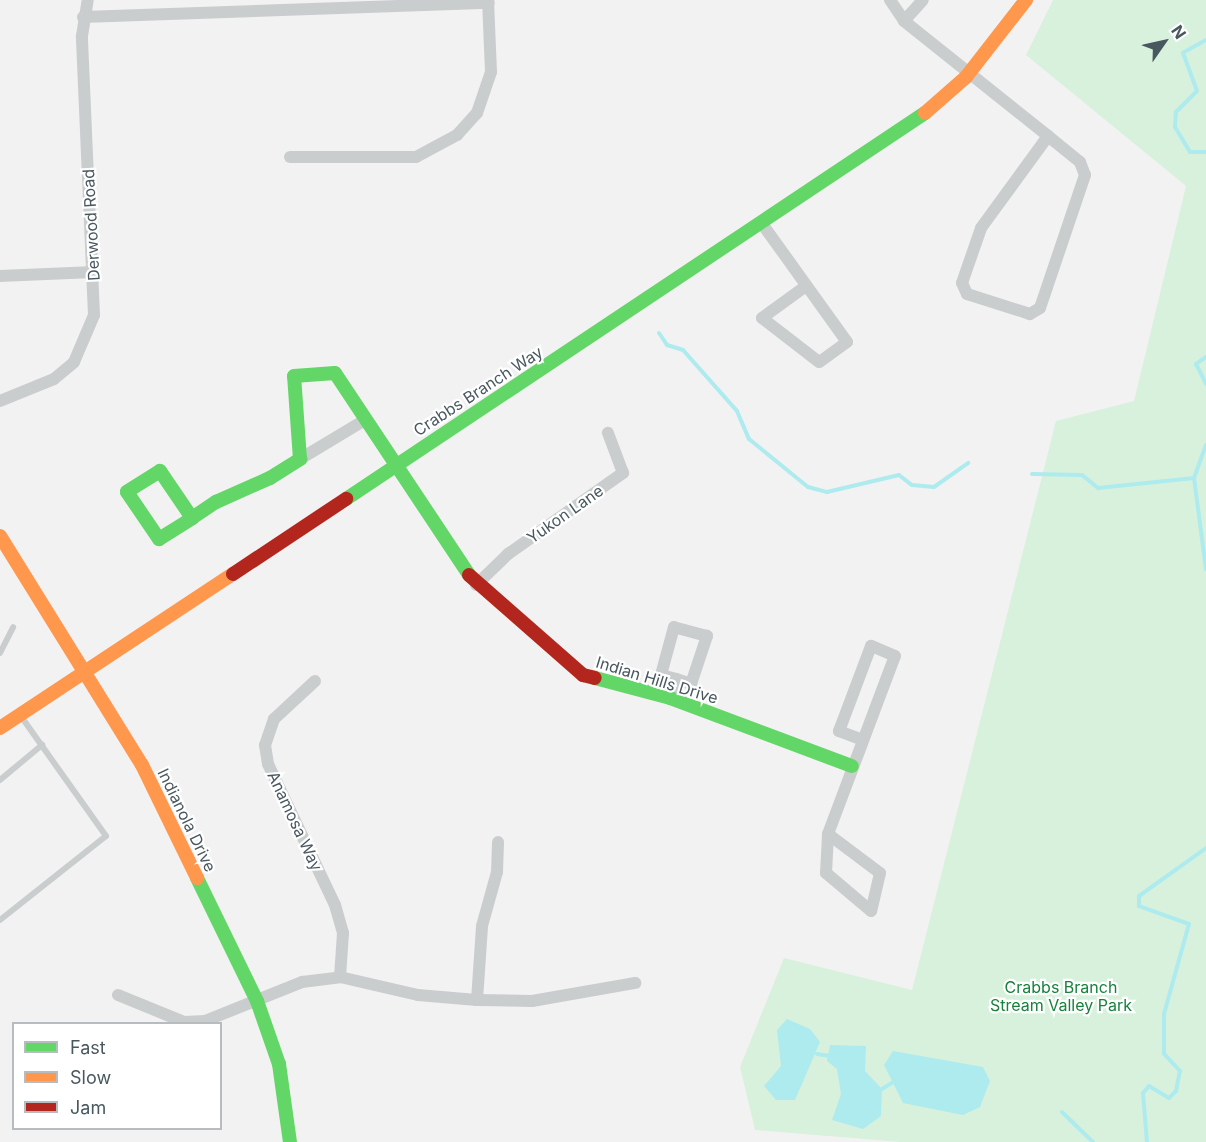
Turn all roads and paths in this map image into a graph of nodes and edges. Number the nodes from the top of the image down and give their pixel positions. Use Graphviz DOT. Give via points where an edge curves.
graph roads {
  1 [pos="88,0"];
  2 [pos="890,0"];
  3 [pos="923,0"];
  4 [pos="1026,0"];
  5 [pos="488,1"];
  6 [pos="83,17"];
  7 [pos="904,21"];
  8 [pos="969,74"];
  9 [pos="1048,136"];
  10 [pos="290,157"];
  11 [pos="763,225"];
  12 [pos="94,272"];
  13 [pos="0,276"];
  14 [pos="806,286"];
  15 [pos="0,401"];
  16 [pos="363,422"];
  17 [pos="608,433"];
  18 [pos="300,459"];
  19 [pos="396,464"];
  20 [pos="192,518"];
  21 [pos="0,536"];
  22 [pos="476,585"];
  23 [pos="13,627"];
  24 [pos="0,652"];
  25 [pos="83,671"];
  26 [pos="676,679"];
  27 [pos="315,681"];
  28 [pos="670,698"];
  29 [pos="19,715"];
  30 [pos="0,728"];
  31 [pos="862,740"];
  32 [pos="42,745"];
  33 [pos="852,766"];
  34 [pos="0,780"];
  35 [pos="828,834"];
  36 [pos="498,842"];
  37 [pos="0,920"];
  38 [pos="340,977"];
  39 [pos="635,983"];
  40 [pos="118,995"];
  41 [pos="477,1000"];
  42 [pos="257,1001"];
  43 [pos="290,1142"];
  1 -- 6 [label="street, Derwood Road"];
  2 -- 7 [label="street"];
  3 -- 7 [label="street"];
  4 -- 8 [label="street, Crabbs Branch Way"];
  5 -- 6 [label="street"];
  5 -- 10 [label="street" via="490,72 483,99 467,125 443,146 416,158"];
  6 -- 12 [label="street, Derwood Road"];
  7 -- 8 [label="street"];
  8 -- 9 [label="street"];
  8 -- 11 [label="street, Crabbs Branch Way" via="915,122"];
  9 -- 9 [label="street" via="1080,162 1085,175 1040,308 1030,314 967,294 962,283 981,228"];
  11 -- 14 [label="street"];
  11 -- 19 [label="street, Crabbs Branch Way"];
  12 -- 13 [label="street"];
  12 -- 15 [label="street, Derwood Road" via="94,315 82,352 54,379"];
  14 -- 14 [label="street" via="847,342 819,362 762,318"];
  16 -- 18 [label="street"];
  16 -- 18 [label="street, Indian Hills Drive" via="350,388 335,373 294,376"];
  16 -- 19 [label="street, Indian Hills Drive"];
  17 -- 22 [label="street, Yukon Lane" via="623,473 508,554"];
  18 -- 20 [label="street"];
  19 -- 22 [label="street, Indian Hills Drive"];
  19 -- 25 [label="street, Crabbs Branch Way"];
  20 -- 20 [label="street" via="159,539 127,492 160,471"];
  21 -- 25 [label="street, Indianola Drive"];
  22 -- 28 [label="street, Indian Hills Drive" via="583,675"];
  23 -- 24 [label="lane"];
  25 -- 29 [label="street, Crabbs Branch Way"];
  25 -- 42 [label="street, Indianola Drive" via="142,765"];
  26 -- 26 [label="street" via="692,684 707,636 674,627 661,675"];
  26 -- 28 [label="street"];
  27 -- 38 [label="street, Anamosa Way" via="274,719 265,746 268,764 335,905 343,933"];
  28 -- 33 [label="street, Indian Hills Drive"];
  29 -- 30 [label="street, Crabbs Branch Way"];
  29 -- 32 [label="lane"];
  31 -- 31 [label="street" via="895,656 871,646 839,731"];
  31 -- 33 [label="street"];
  32 -- 34 [label="lane"];
  32 -- 37 [label="lane" via="106,836"];
  33 -- 35 [label="street"];
  35 -- 35 [label="street" via="880,873 871,911 826,873"];
  36 -- 41 [label="street" via="497,872 482,926"];
  38 -- 41 [label="street" via="418,995"];
  38 -- 42 [label="street" via="302,982"];
  39 -- 41 [label="street" via="532,1001"];
  40 -- 42 [label="street" via="184,1022 204,1021"];
  42 -- 43 [label="street, Indianola Drive" via="279,1064"];
}
